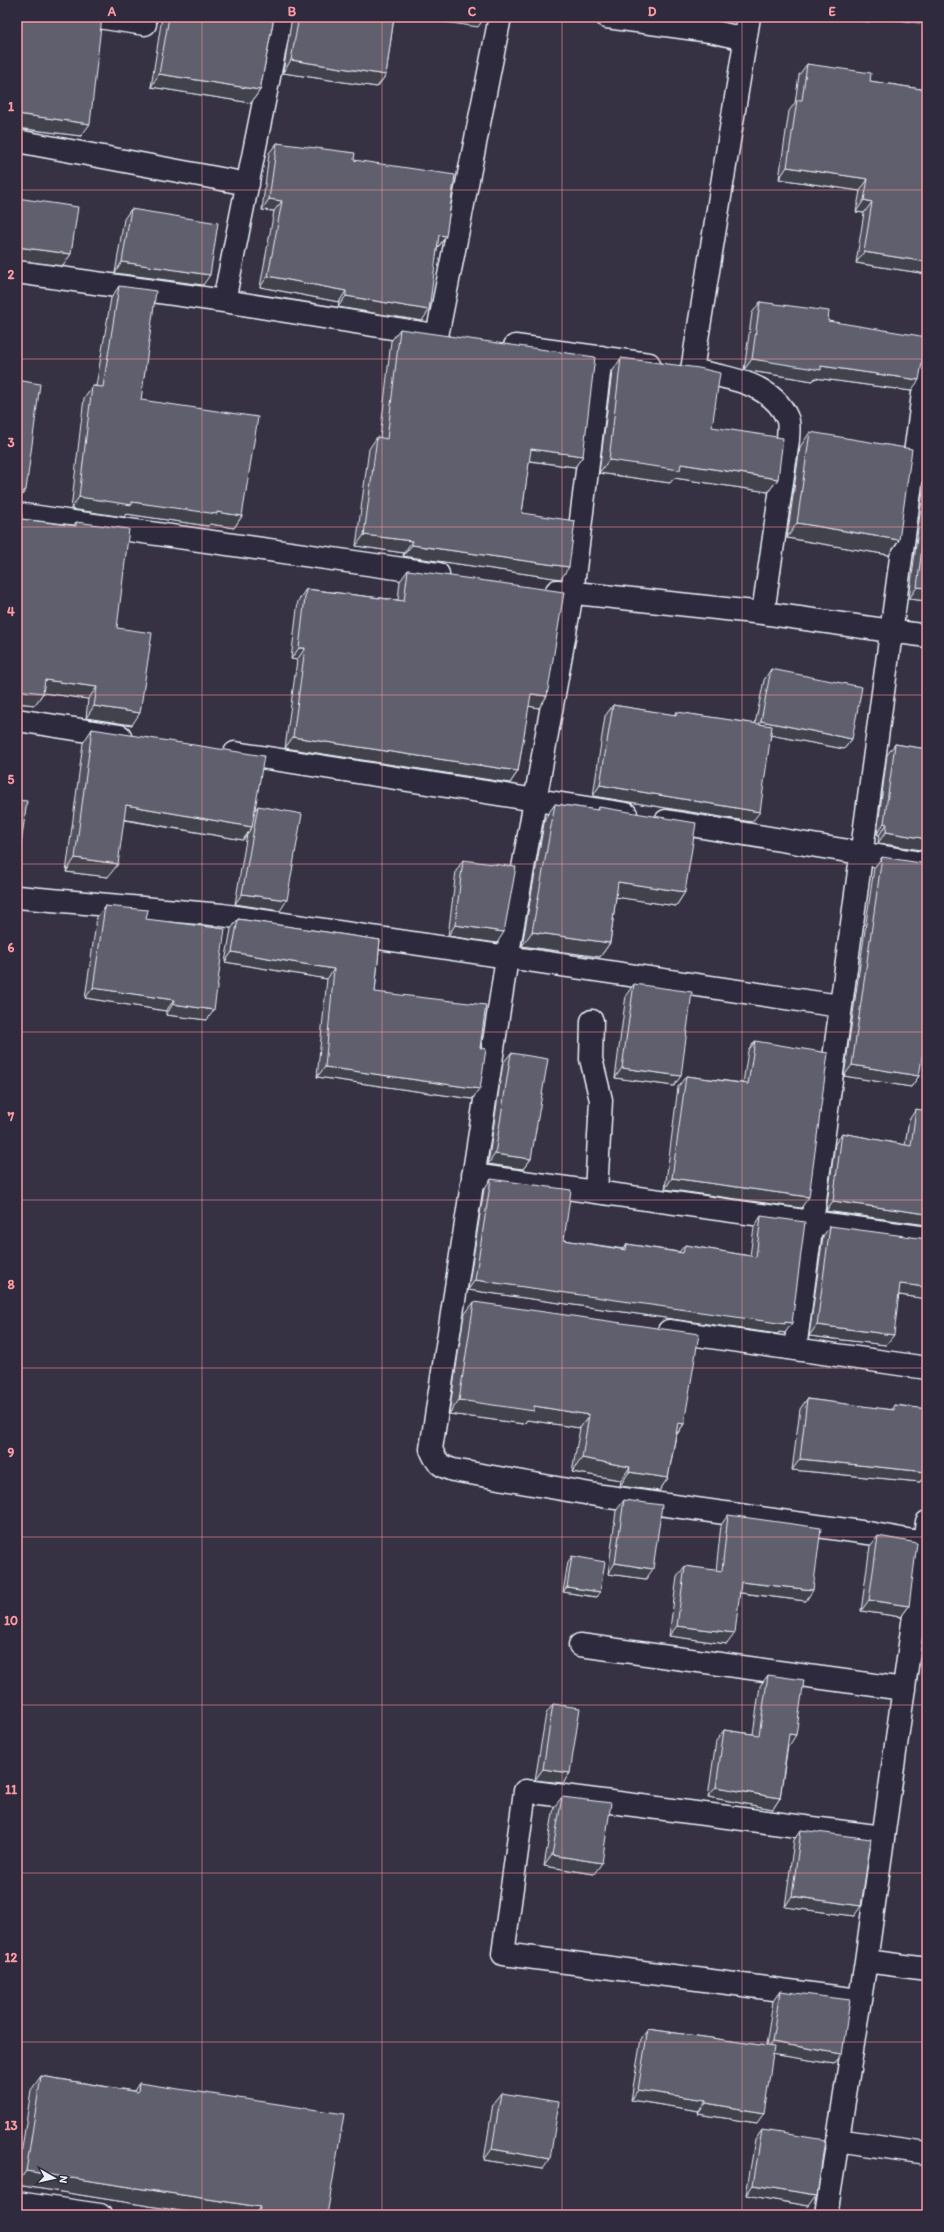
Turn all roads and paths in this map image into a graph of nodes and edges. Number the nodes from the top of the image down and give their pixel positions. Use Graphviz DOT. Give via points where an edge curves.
graph roads {
  1 [pos="98,17"];
  2 [pos="282,17"];
  3 [pos="500,17"];
  4 [pos="607,17"];
  5 [pos="749,17"];
  6 [pos="145,24"];
  7 [pos="745,40"];
  8 [pos="17,141"];
  9 [pos="248,184"];
  10 [pos="17,272"];
  11 [pos="224,301"];
  12 [pos="437,336"];
  13 [pos="461,339"];
  14 [pos="492,343"];
  15 [pos="601,357"];
  16 [pos="927,364"];
  17 [pos="692,370"];
  18 [pos="17,514"];
  19 [pos="454,576"];
  20 [pos="540,589"];
  21 [pos="572,593"];
  22 [pos="763,613"];
  23 [pos="891,632"];
  24 [pos="927,636"];
  25 [pos="17,720"];
  26 [pos="142,739"];
  27 [pos="213,750"];
  28 [pos="534,799"];
  29 [pos="861,853"];
  30 [pos="927,864"];
  31 [pos="17,897"];
  32 [pos="507,958"];
  33 [pos="840,1006"];
  34 [pos="592,1021"];
  35 [pos="473,1175"];
  36 [pos="596,1192"];
  37 [pos="812,1222"];
  38 [pos="927,1238"];
  39 [pos="454,1301"];
  40 [pos="477,1304"];
  41 [pos="647,1328"];
  42 [pos="795,1349"];
  43 [pos="927,1368"];
  44 [pos="927,1522"];
  45 [pos="924,1543"];
  46 [pos="580,1645"];
  47 [pos="904,1689"];
  48 [pos="883,1837"];
  49 [pos="866,1961"];
  50 [pos="927,1969"];
  51 [pos="860,2000"];
  52 [pos="837,2140"];
  53 [pos="927,2153"];
  54 [pos="17,2203"];
  55 [pos="63,2212"];
  56 [pos="100,2215"];
  57 [pos="826,2215"];
  1 -- 6 [label="street"];
  2 -- 9 [label="street"];
  3 -- 12 [label="street"];
  4 -- 7 [label="street" via="710,31"];
  5 -- 7 [label="street"];
  7 -- 17 [label="street"];
  8 -- 9 [label="street"];
  9 -- 11 [label="street"];
  10 -- 11 [label="street"];
  11 -- 12 [label="street"];
  12 -- 13 [label="street"];
  14 -- 15 [label="street"];
  15 -- 17 [label="street"];
  15 -- 21 [label="street"];
  16 -- 23 [label="street"];
  17 -- 22 [label="street" via="756,386 775,398 788,419 788,440"];
  18 -- 19 [label="street"];
  20 -- 21 [label="street"];
  21 -- 22 [label="street"];
  21 -- 28 [label="street"];
  22 -- 23 [label="street"];
  23 -- 24 [label="street"];
  23 -- 29 [label="street"];
  25 -- 26 [label="street"];
  27 -- 28 [label="street"];
  28 -- 29 [label="street"];
  28 -- 32 [label="street"];
  29 -- 30 [label="street"];
  29 -- 33 [label="street"];
  31 -- 32 [label="street" via="222,915"];
  32 -- 33 [label="street"];
  32 -- 35 [label="street"];
  33 -- 37 [label="street"];
  34 -- 36 [label="street" via="591,1059 601,1100"];
  35 -- 36 [label="street"];
  35 -- 39 [label="street"];
  36 -- 37 [label="street"];
  37 -- 38 [label="street"];
  37 -- 42 [label="street"];
  39 -- 40 [label="street"];
  39 -- 45 [label="street" via="431,1449 441,1467 602,1496"];
  41 -- 42 [label="street"];
  42 -- 43 [label="street"];
  44 -- 45 [label="street"];
  45 -- 47 [label="street"];
  46 -- 47 [label="street"];
  47 -- 48 [label="street"];
  48 -- 49 [label="street"];
  48 -- 51 [label="street" via="525,1791 504,1954"];
  49 -- 50 [label="street"];
  49 -- 51 [label="street"];
  51 -- 52 [label="street"];
  52 -- 53 [label="street"];
  52 -- 57 [label="street"];
  54 -- 55 [label="street"];
  55 -- 56 [label="street"];
}
